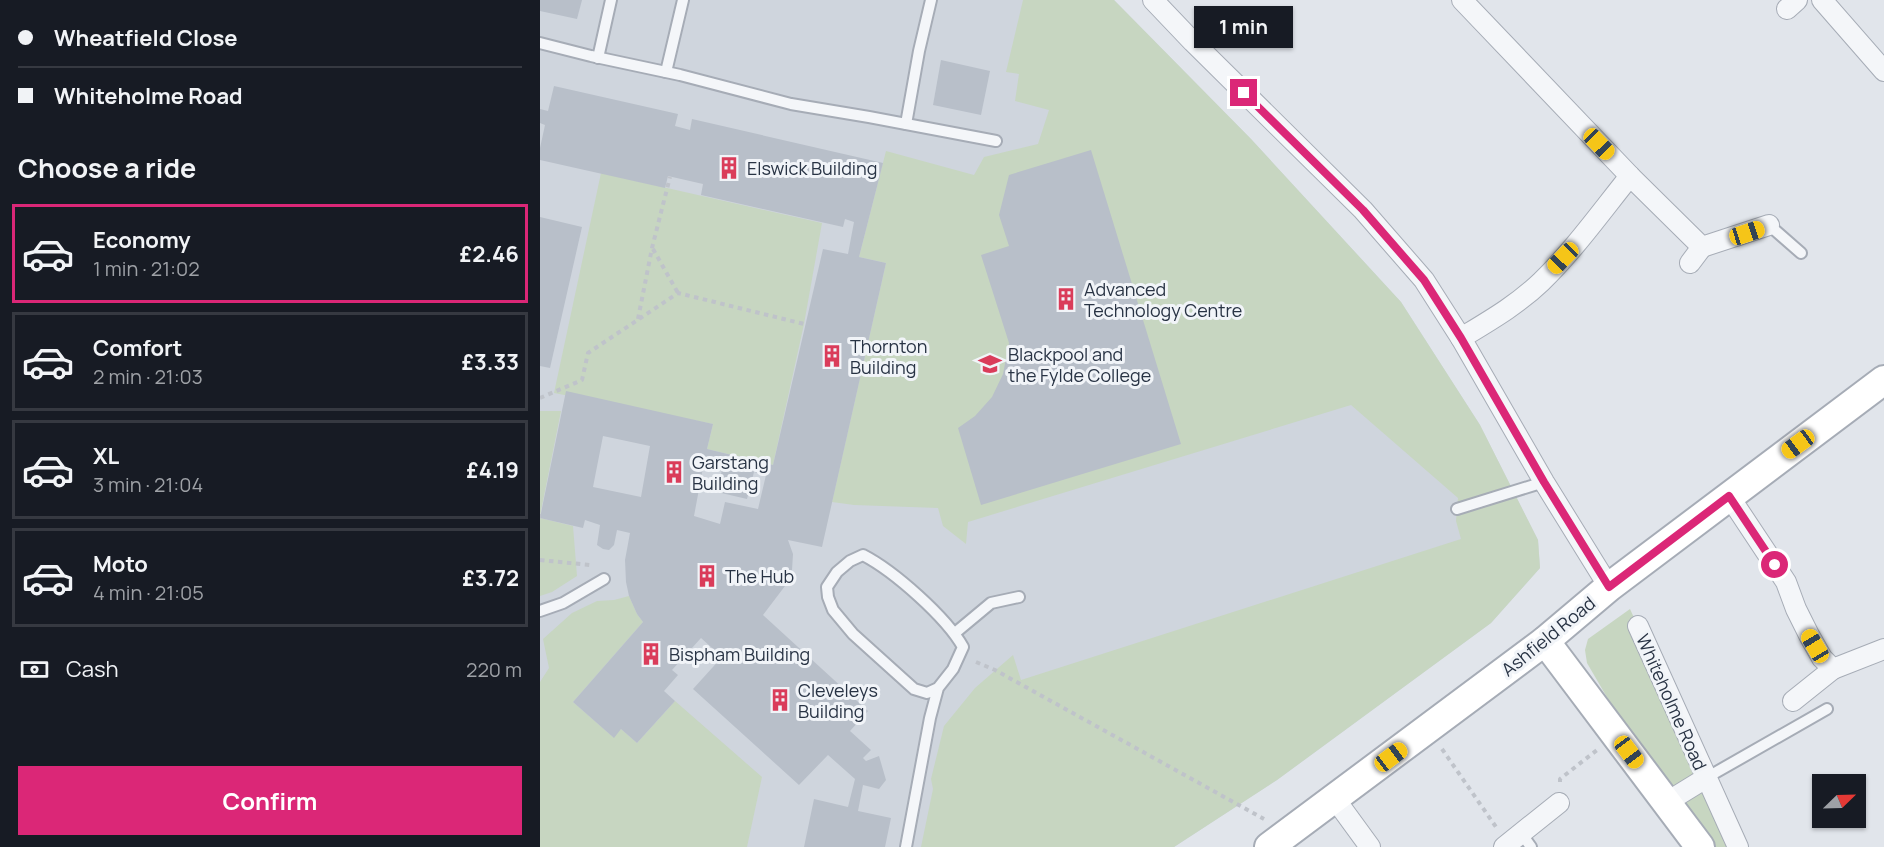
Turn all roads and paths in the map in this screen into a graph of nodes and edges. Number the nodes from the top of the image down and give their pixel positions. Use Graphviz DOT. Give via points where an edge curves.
graph roads {
  1 [pos="611,0"];
  2 [pos="683,0"];
  3 [pos="931,0"];
  4 [pos="1153,0"];
  5 [pos="1462,0"];
  6 [pos="1822,0"];
  7 [pos="540,43"];
  8 [pos="598,58"];
  9 [pos="1884,71"];
  10 [pos="666,72"];
  11 [pos="906,124"];
  12 [pos="996,141"];
  13 [pos="1630,176"];
  14 [pos="670,177"];
  15 [pos="1769,225"];
  16 [pos="652,248"];
  17 [pos="1801,253"];
  18 [pos="678,293"];
  19 [pos="638,319"];
  20 [pos="804,324"];
  21 [pos="1461,338"];
  22 [pos="1884,380"];
  23 [pos="540,398"];
  24 [pos="1544,482"];
  25 [pos="1729,496"];
  26 [pos="1457,509"];
  27 [pos="540,560"];
  28 [pos="593,565"];
  29 [pos="604,579"];
  30 [pos="1609,587"];
  31 [pos="1019,597"];
  32 [pos="540,611"];
  33 [pos="1638,626"];
  34 [pos="955,633"];
  35 [pos="1545,641"];
  36 [pos="1884,649"];
  37 [pos="959,655"];
  38 [pos="1833,669"];
  39 [pos="938,688"];
  40 [pos="1793,701"];
  41 [pos="1827,709"];
  42 [pos="1428,729"];
  43 [pos="1616,735"];
  44 [pos="1706,778"];
  45 [pos="1335,799"];
  46 [pos="1667,802"];
  47 [pos="1559,803"];
  48 [pos="1278,840"];
  49 [pos="1516,843"];
  50 [pos="906,847"];
  51 [pos="1370,847"];
  52 [pos="1700,847"];
  53 [pos="1738,847"];
  1 -- 8 [label="lane"];
  2 -- 10 [label="lane"];
  3 -- 11 [label="lane"];
  4 -- 21 [label="street" via="1363,210 1424,280"];
  5 -- 13 [label="street"];
  6 -- 9 [label="street"];
  7 -- 8 [label="lane"];
  8 -- 10 [label="lane"];
  10 -- 11 [label="lane" via="791,104"];
  11 -- 12 [label="lane"];
  13 -- 15 [label="street" via="1696,255"];
  13 -- 21 [label="street" via="1539,284 1500,315"];
  14 -- 16 [label="path"];
  15 -- 17 [label="lane"];
  16 -- 18 [label="path"];
  16 -- 19 [label="path"];
  18 -- 19 [label="path"];
  18 -- 20 [label="path"];
  19 -- 23 [label="path" via="588,353 582,380"];
  21 -- 24 [label="street"];
  22 -- 25 [label="street, Ashfield Road"];
  24 -- 26 [label="lane"];
  24 -- 30 [label="street"];
  25 -- 30 [label="street, Ashfield Road"];
  25 -- 38 [label="street" via="1786,582 1809,635"];
  27 -- 28 [label="path"];
  29 -- 32 [label="lane" via="563,603"];
  30 -- 35 [label="street, Ashfield Road"];
  31 -- 34 [label="lane" via="991,603"];
  33 -- 44 [label="street, Whiteholme Road"];
  34 -- 37 [label="lane" via="963,647"];
  34 -- 39 [label="lane" via="880,564 863,555 837,572 827,587 833,610 898,676 914,689 927,693"];
  35 -- 42 [label="street, Ashfield Road"];
  35 -- 43 [label="street"];
  36 -- 38 [label="street"];
  37 -- 39 [label="lane"];
  37 -- 48 [label="path" via="995,670"];
  38 -- 40 [label="street"];
  39 -- 50 [label="lane"];
  41 -- 44 [label="lane"];
  42 -- 45 [label="street, Ashfield Road"];
  42 -- 49 [label="path"];
  43 -- 46 [label="street"];
  43 -- 47 [label="path" via="1560,779"];
  44 -- 46 [label="street, Whiteholme Road"];
  44 -- 53 [label="street, Whiteholme Road"];
  45 -- 48 [label="street, Ashfield Road"];
  45 -- 51 [label="street"];
  46 -- 52 [label="street"];
  47 -- 49 [label="street"];
}
